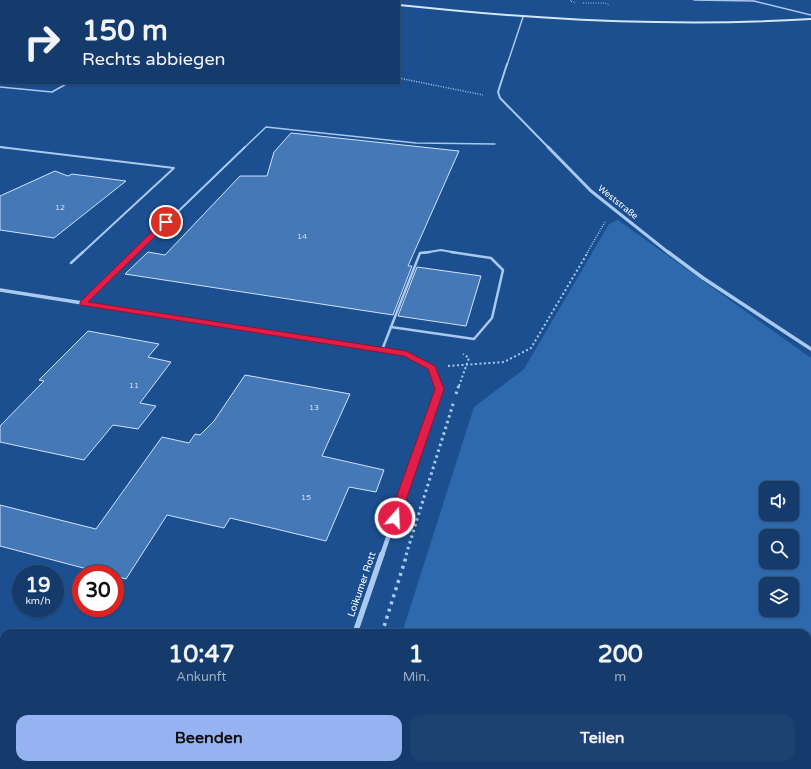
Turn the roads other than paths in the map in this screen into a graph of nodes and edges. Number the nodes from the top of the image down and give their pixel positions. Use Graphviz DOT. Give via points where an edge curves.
graph roads {
  1 [pos="694,0"];
  2 [pos="754,1"];
  3 [pos="400,5"];
  4 [pos="811,15"];
  5 [pos="523,17"];
  6 [pos="811,19"];
  7 [pos="66,84"];
  8 [pos="0,87"];
  9 [pos="495,144"];
  10 [pos="0,148"];
  11 [pos="71,263"];
  12 [pos="0,290"];
  13 [pos="82,304"];
  14 [pos="391,327"];
  15 [pos="811,349"];
  16 [pos="382,350"];
  17 [pos="356,629"];
  1 -- 2 [label="lane"];
  2 -- 4 [label="street"];
  3 -- 5 [label="main road"];
  5 -- 6 [label="main road" via="665,24"];
  5 -- 15 [label="street, Weststraße" via="498,92 500,98 591,191 616,212 703,278"];
  7 -- 8 [label="lane" via="52,92"];
  9 -- 13 [label="lane" via="416,143 266,127"];
  10 -- 11 [label="lane" via="174,168"];
  12 -- 13 [label="street"];
  13 -- 16 [label="street"];
  14 -- 14 [label="lane" via="420,253 441,250 491,258 503,270 492,318 474,339"];
  14 -- 16 [label="lane"];
  16 -- 17 [label="street, Loikumer Rott" via="406,354 432,368 439,389"];
}
